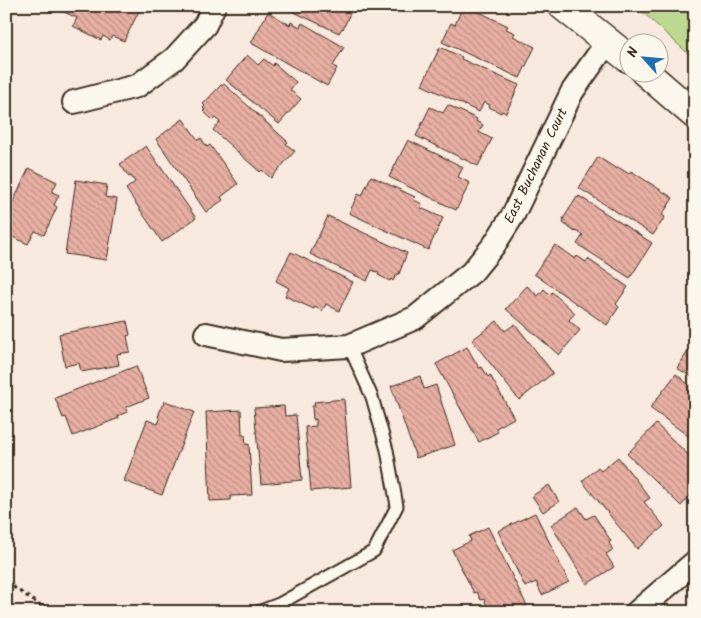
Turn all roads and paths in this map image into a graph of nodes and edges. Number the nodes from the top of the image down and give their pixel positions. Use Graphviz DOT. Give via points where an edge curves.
graph roads {
  1 [pos="214,6"];
  2 [pos="563,6"];
  3 [pos="618,50"];
  4 [pos="657,82"];
  5 [pos="74,102"];
  6 [pos="695,115"];
  7 [pos="206,334"];
  8 [pos="349,346"];
  9 [pos="695,562"];
  10 [pos="6,582"];
  11 [pos="50,612"];
  12 [pos="258,612"];
  13 [pos="637,612"];
  1 -- 5 [label="street" via="205,25 174,59 136,86"];
  2 -- 3 [label="street"];
  3 -- 8 [label="street, East Buchanan Court" via="572,92 513,216 472,272 415,318"];
  4 -- 6 [label="street"];
  7 -- 8 [label="street, East Buchanan Court" via="281,350"];
  8 -- 12 [label="lane" via="372,397 387,450 397,506 374,551 279,604"];
  9 -- 13 [label="street"];
  10 -- 11 [label="path"];
}
